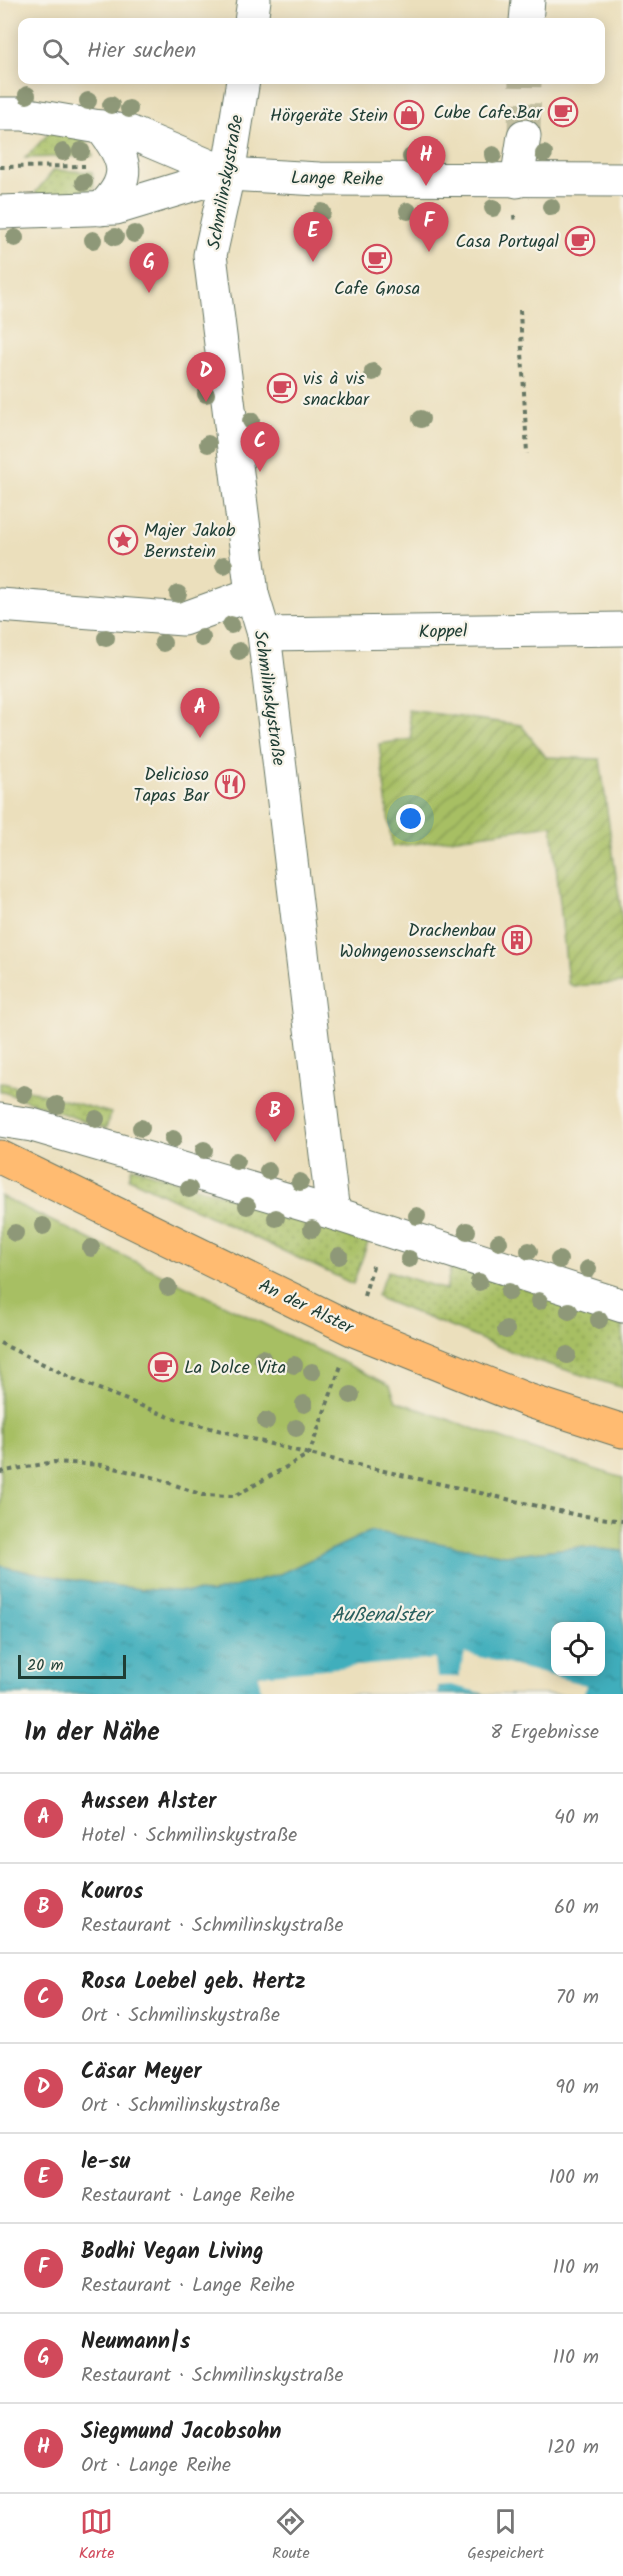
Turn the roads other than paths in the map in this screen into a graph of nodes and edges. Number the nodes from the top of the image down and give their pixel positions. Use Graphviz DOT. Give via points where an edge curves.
graph roads {
  1 [pos="254,0"];
  2 [pos="251,18"];
  3 [pos="242,84"];
  4 [pos="0,114"];
  5 [pos="101,127"];
  6 [pos="524,136"];
  7 [pos="228,174"];
  8 [pos="623,180"];
  9 [pos="517,181"];
  10 [pos="101,209"];
  11 [pos="0,212"];
  12 [pos="252,594"];
  13 [pos="0,605"];
  14 [pos="623,629"];
  15 [pos="264,634"];
  16 [pos="0,1120"];
  17 [pos="0,1157"];
  18 [pos="333,1213"];
  19 [pos="623,1306"];
  20 [pos="623,1431"];
  1 -- 2 [label="street"];
  3 -- 7 [label="street, Schmilinskystraße"];
  4 -- 5 [label="street, Lange Reihe"];
  5 -- 7 [label="street, Lange Reihe" via="129,132"];
  5 -- 10 [label="street" via="120,153 124,176"];
  6 -- 9 [label="street"];
  7 -- 9 [label="street, Lange Reihe"];
  7 -- 10 [label="street, Lange Reihe" via="116,208"];
  7 -- 12 [label="street, Schmilinskystraße" via="210,255"];
  8 -- 9 [label="street, Lange Reihe"];
  10 -- 11 [label="street, Lange Reihe"];
  12 -- 13 [label="street" via="183,619"];
  12 -- 15 [label="street, Schmilinskystraße"];
  14 -- 15 [label="street, Koppel"];
  15 -- 18 [label="street, Schmilinskystraße"];
  16 -- 18 [label="street" via="32,1125"];
  17 -- 20 [label="main road, An der Alster" via="354,1330 530,1401"];
  18 -- 19 [label="street"];
}
